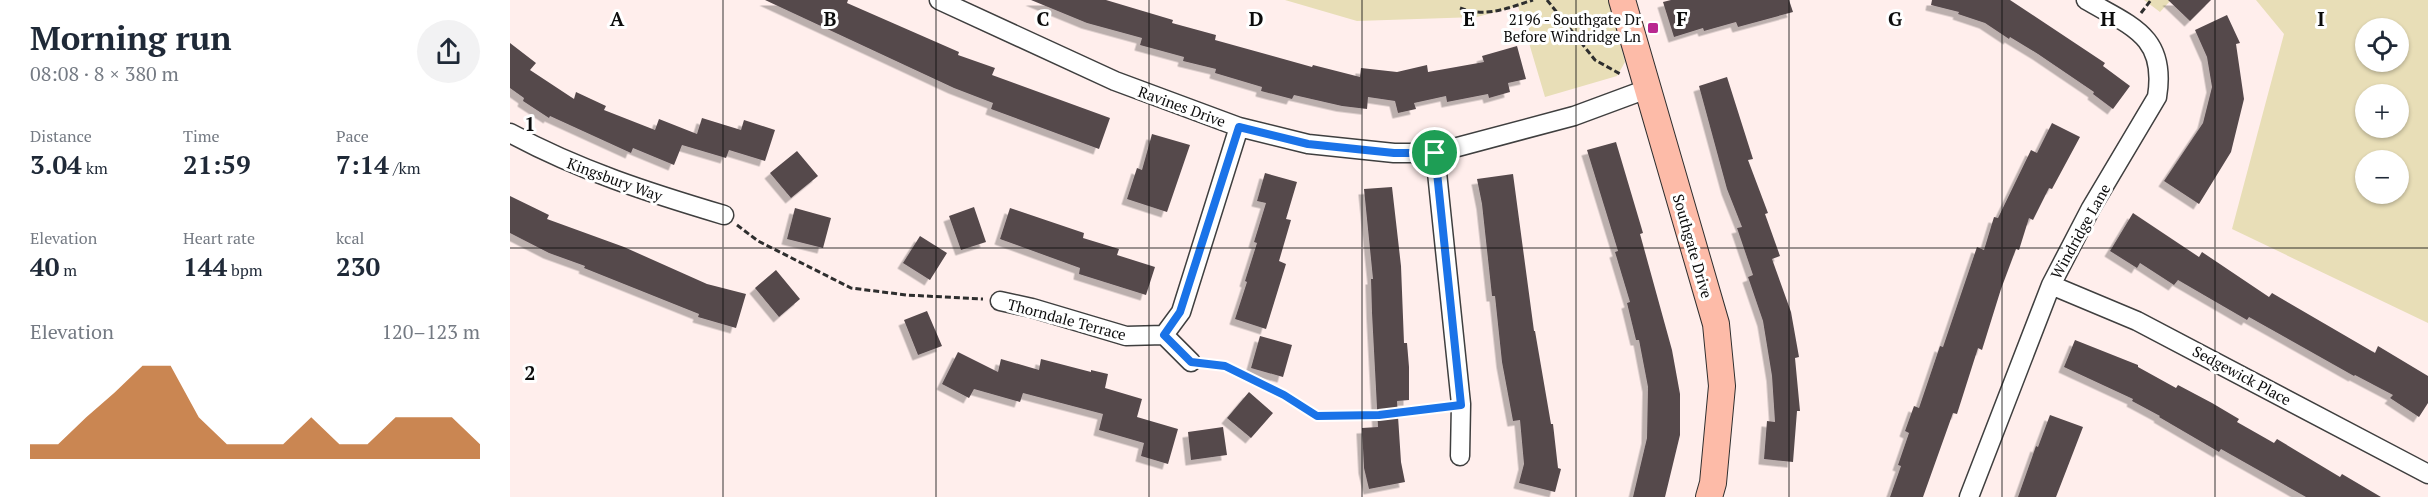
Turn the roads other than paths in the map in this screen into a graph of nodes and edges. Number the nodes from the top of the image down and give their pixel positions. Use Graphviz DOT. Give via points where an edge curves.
graph roads {
  1 [pos="939,0"];
  2 [pos="1622,0"];
  3 [pos="2086,0"];
  4 [pos="1647,89"];
  5 [pos="1239,127"];
  6 [pos="510,133"];
  7 [pos="1435,153"];
  8 [pos="724,215"];
  9 [pos="2051,285"];
  10 [pos="1000,302"];
  11 [pos="1164,335"];
  12 [pos="1191,362"];
  13 [pos="1460,456"];
  14 [pos="2428,474"];
  15 [pos="1709,497"];
  16 [pos="1969,497"];
  1 -- 5 [label="street, Ravines Drive" via="1115,81"];
  2 -- 4 [label="street, Southgate Drive"];
  3 -- 9 [label="street, Windridge Lane" via="2147,39 2156,54 2160,78 2157,97"];
  4 -- 7 [label="street, Ravines Drive" via="1574,116"];
  4 -- 15 [label="street, Southgate Drive" via="1716,324 1722,386"];
  5 -- 7 [label="street, Ravines Drive" via="1308,144"];
  5 -- 11 [label="street" via="1180,312"];
  6 -- 8 [label="street, Kingsbury Way" via="574,165 631,187"];
  7 -- 13 [label="street" via="1461,405"];
  9 -- 14 [label="street, Sedgewick Place" via="2137,321"];
  9 -- 16 [label="street, Windridge Lane"];
  10 -- 11 [label="street, Thorndale Terrace" via="1126,336"];
  11 -- 12 [label="street"];
}
